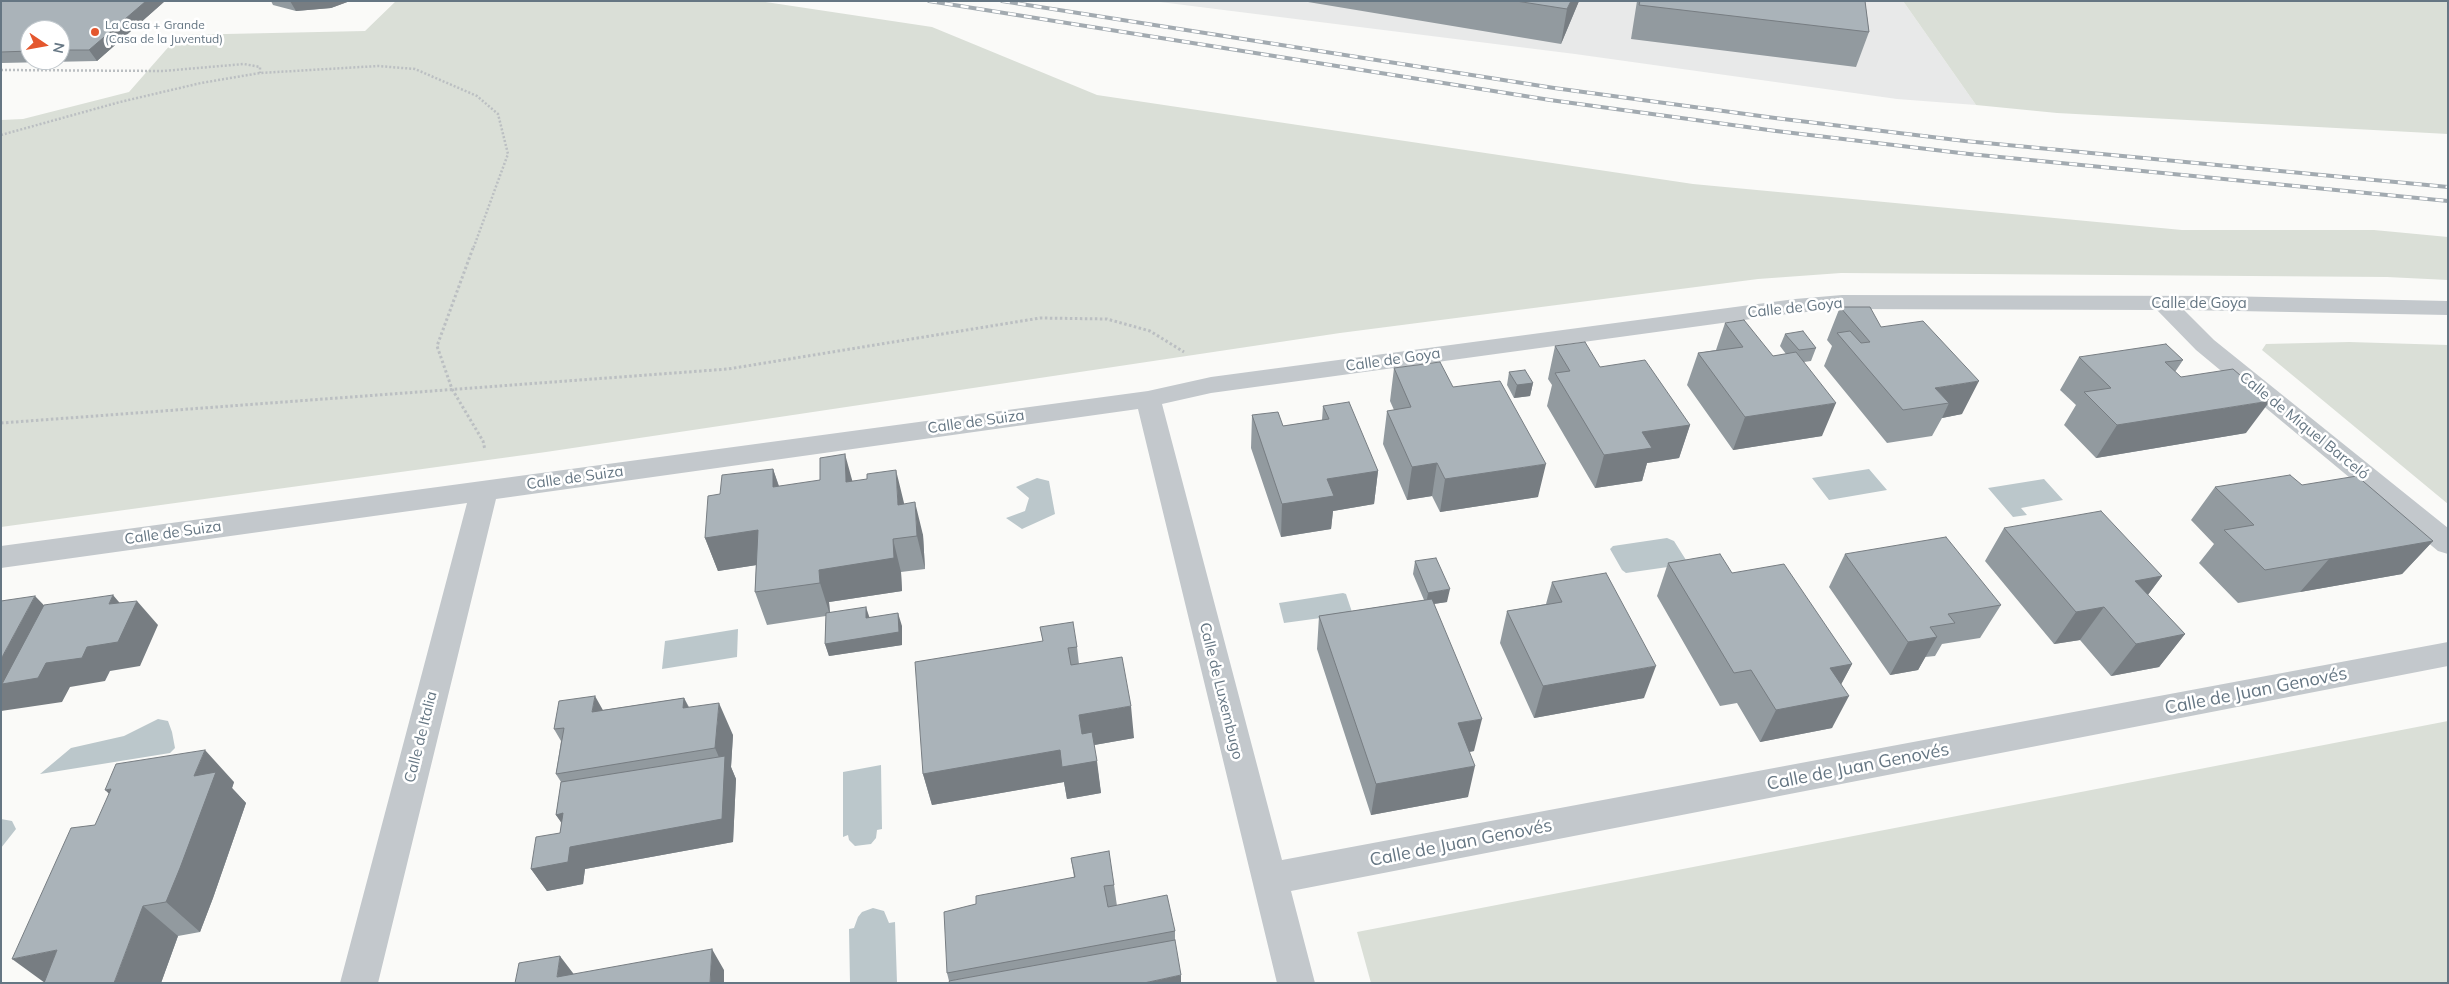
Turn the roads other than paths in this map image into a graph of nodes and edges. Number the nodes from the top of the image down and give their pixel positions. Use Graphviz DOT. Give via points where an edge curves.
graph roads {
  1 [pos="2164,304"];
  2 [pos="2448,308"];
  3 [pos="1148,398"];
  4 [pos="484,491"];
  5 [pos="2448,544"];
  6 [pos="1,557"];
  7 [pos="2448,654"];
  8 [pos="1269,879"];
  9 [pos="359,983"];
  10 [pos="1296,983"];
  1 -- 2 [label="street, Calle de Goya"];
  1 -- 3 [label="street, Calle de Goya" via="1842,302 1795,306 1211,385"];
  1 -- 5 [label="street, Calle de Miquel Barceló" via="2205,345"];
  3 -- 4 [label="street, Calle de Suiza"];
  3 -- 8 [label="street, Calle de Luxembugo"];
  4 -- 6 [label="street, Calle de Suiza"];
  4 -- 9 [label="street, Calle de Italia"];
  7 -- 8 [label="street, Calle de Juan Genovés"];
  8 -- 10 [label="street, Calle de Luxembugo"];
}
